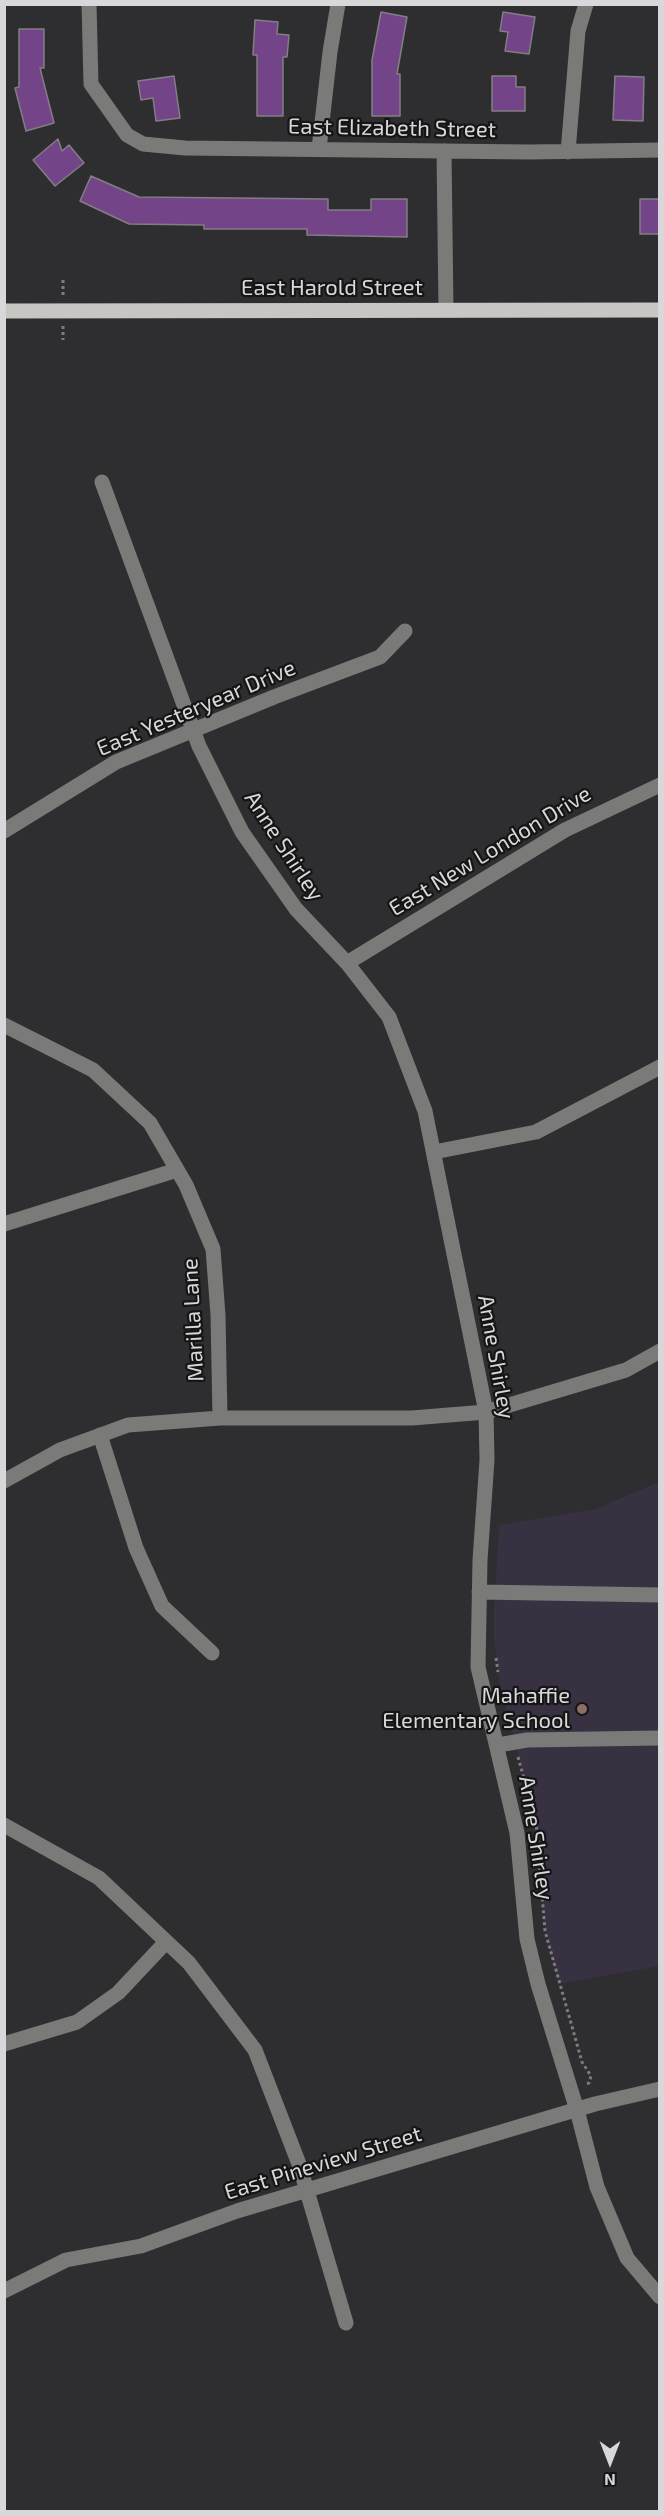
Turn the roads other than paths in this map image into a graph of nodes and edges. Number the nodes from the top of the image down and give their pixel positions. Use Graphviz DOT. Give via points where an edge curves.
graph roads {
  1 [pos="89,4"];
  2 [pos="338,4"];
  3 [pos="586,4"];
  4 [pos="319,149"];
  5 [pos="660,150"];
  6 [pos="444,151"];
  7 [pos="568,152"];
  8 [pos="446,310"];
  9 [pos="660,310"];
  10 [pos="4,311"];
  11 [pos="102,482"];
  12 [pos="405,632"];
  13 [pos="194,730"];
  14 [pos="660,785"];
  15 [pos="4,831"];
  16 [pos="348,963"];
  17 [pos="4,1024"];
  18 [pos="660,1067"];
  19 [pos="434,1152"];
  20 [pos="177,1170"];
  21 [pos="4,1224"];
  22 [pos="660,1351"];
  23 [pos="486,1412"];
  24 [pos="220,1418"];
  25 [pos="100,1435"];
  26 [pos="4,1481"];
  27 [pos="479,1592"];
  28 [pos="660,1595"];
  29 [pos="212,1653"];
  30 [pos="660,1738"];
  31 [pos="498,1745"];
  32 [pos="4,1825"];
  33 [pos="166,1942"];
  34 [pos="4,2044"];
  35 [pos="660,2089"];
  36 [pos="577,2110"];
  37 [pos="307,2192"];
  38 [pos="4,2291"];
  39 [pos="660,2296"];
  40 [pos="346,2323"];
  1 -- 4 [label="street, East Elizabeth Street" via="91,84 127,135 143,144 185,148"];
  2 -- 4 [label="street"];
  3 -- 7 [label="street" via="578,31"];
  4 -- 6 [label="street, East Elizabeth Street"];
  5 -- 7 [label="street, East Elizabeth Street"];
  6 -- 7 [label="street, East Elizabeth Street"];
  6 -- 8 [label="street"];
  8 -- 9 [label="main road, East Harold Street"];
  8 -- 10 [label="main road, East Harold Street"];
  11 -- 13 [label="street, Anne Shirley"];
  12 -- 13 [label="street, East Yesteryear Drive" via="380,657"];
  13 -- 15 [label="street, East Yesteryear Drive" via="116,762"];
  13 -- 16 [label="street, Anne Shirley" via="242,832 296,909"];
  14 -- 16 [label="street, East New London Drive" via="565,830"];
  16 -- 19 [label="street, Anne Shirley" via="389,1017 425,1111"];
  17 -- 20 [label="street, Marilla Lane" via="93,1070 150,1123"];
  18 -- 19 [label="street" via="536,1132"];
  19 -- 23 [label="street, Anne Shirley"];
  20 -- 21 [label="street"];
  20 -- 24 [label="street, Marilla Lane" via="213,1249"];
  22 -- 23 [label="street" via="626,1370"];
  23 -- 24 [label="street" via="412,1418"];
  23 -- 27 [label="street, Anne Shirley"];
  24 -- 25 [label="street" via="128,1425"];
  25 -- 26 [label="street" via="60,1450"];
  25 -- 29 [label="street" via="136,1548 162,1606"];
  27 -- 28 [label="street"];
  27 -- 31 [label="street, Anne Shirley" via="478,1667"];
  30 -- 31 [label="street" via="527,1740"];
  31 -- 36 [label="street, Anne Shirley" via="517,1833 527,1939"];
  32 -- 33 [label="street" via="99,1878"];
  33 -- 34 [label="street" via="118,1993 77,2022"];
  33 -- 37 [label="street" via="189,1963 255,2050"];
  35 -- 36 [label="street, East Pineview Street"];
  36 -- 37 [label="street, East Pineview Street"];
  36 -- 39 [label="street, Anne Shirley" via="597,2187 627,2258"];
  37 -- 38 [label="street, East Pineview Street" via="237,2211 141,2246 66,2260"];
  37 -- 40 [label="street"];
}
